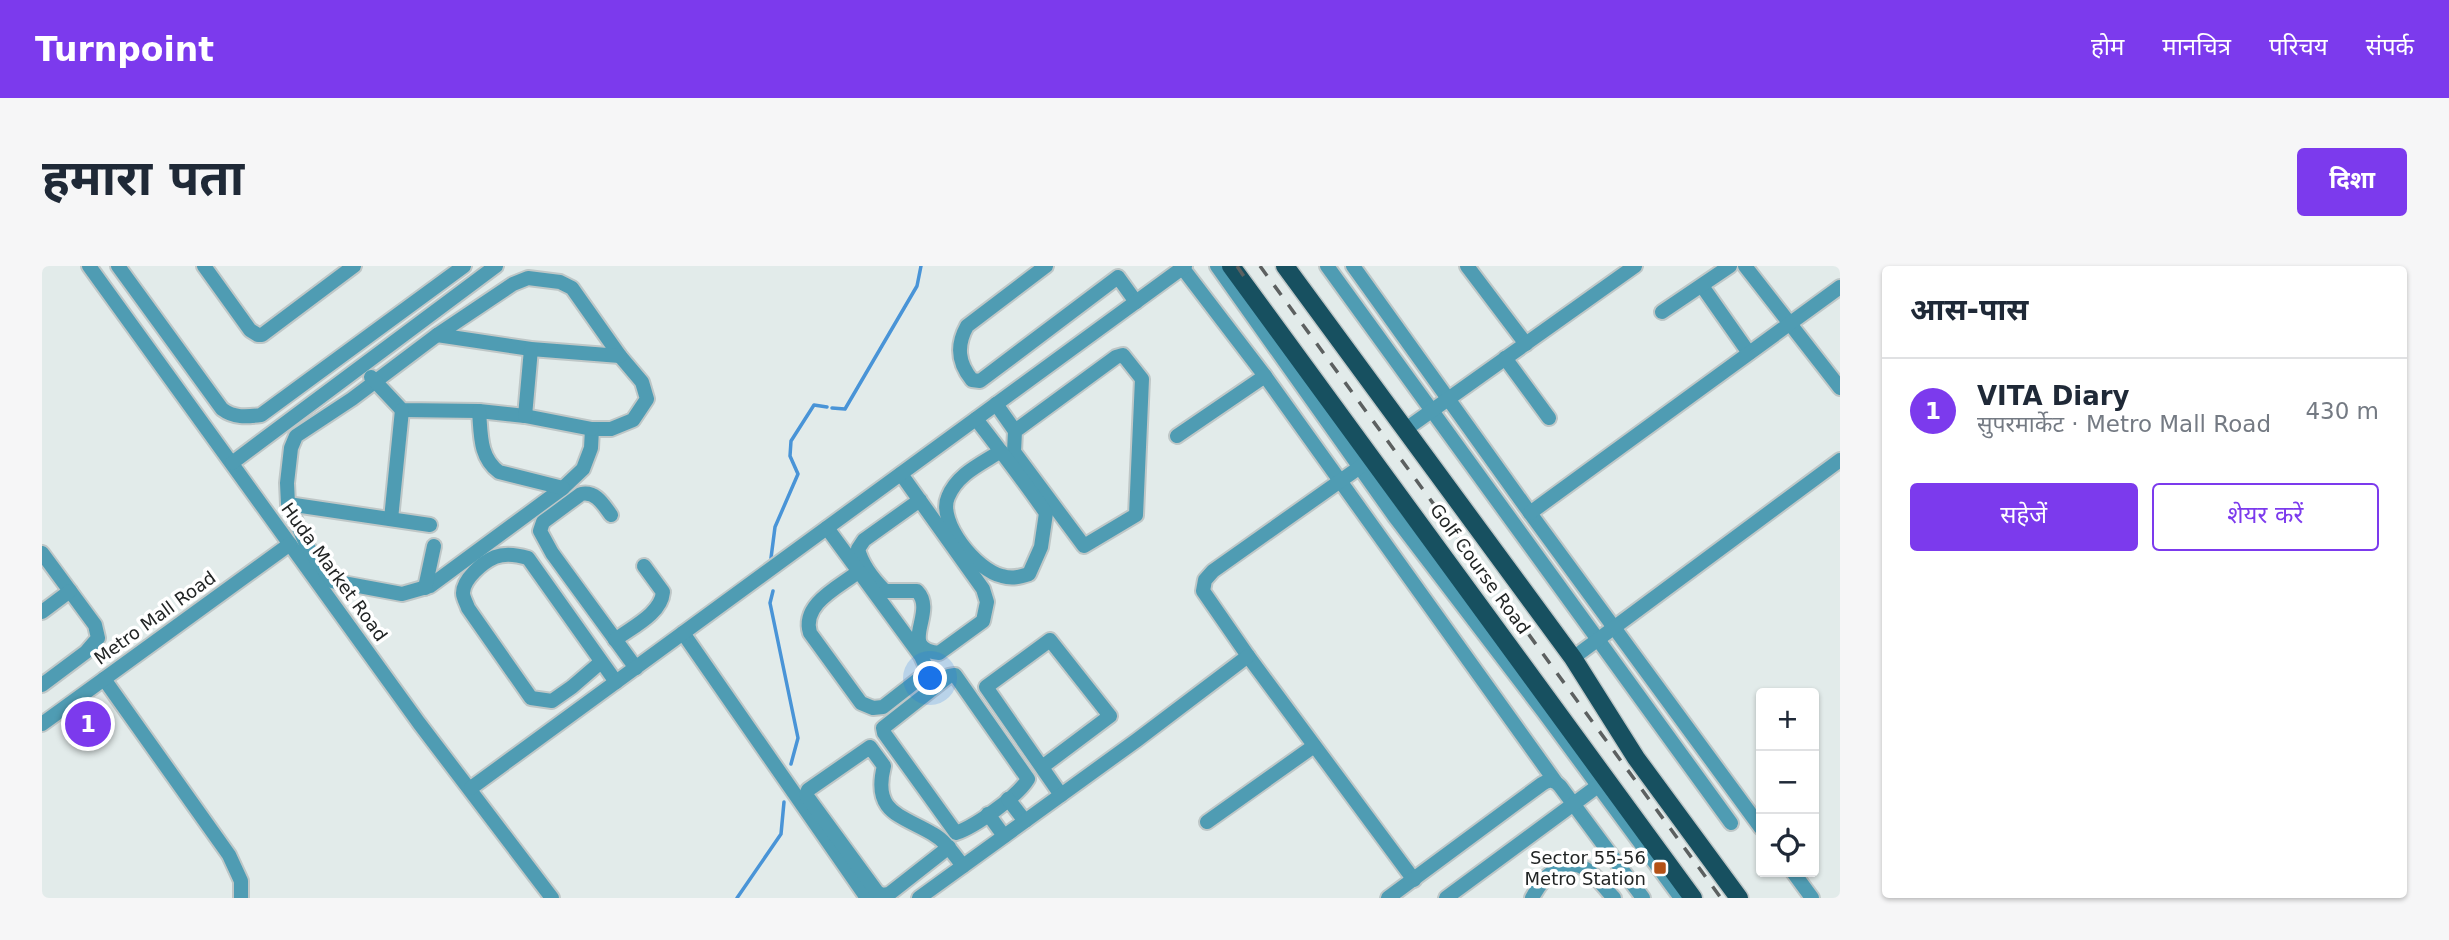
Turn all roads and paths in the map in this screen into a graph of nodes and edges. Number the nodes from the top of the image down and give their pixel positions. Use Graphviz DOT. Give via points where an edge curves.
graph roads {
  1 [pos="89,266"];
  2 [pos="118,266"];
  3 [pos="204,266"];
  4 [pos="354,266"];
  5 [pos="464,266"];
  6 [pos="496,266"];
  7 [pos="1046,266"];
  8 [pos="1217,266"];
  9 [pos="1231,266"];
  10 [pos="1284,266"];
  11 [pos="1327,266"];
  12 [pos="1353,266"];
  13 [pos="1467,266"];
  14 [pos="1635,266"];
  15 [pos="1730,266"];
  16 [pos="1745,266"];
  17 [pos="1183,267"];
  18 [pos="1114,272"];
  19 [pos="1702,286"];
  20 [pos="1840,287"];
  21 [pos="1136,302"];
  22 [pos="1662,312"];
  23 [pos="1790,323"];
  24 [pos="437,335"];
  25 [pos="1526,344"];
  26 [pos="531,349"];
  27 [pos="1749,353"];
  28 [pos="620,356"];
  29 [pos="1505,358"];
  30 [pos="365,364"];
  31 [pos="1265,376"];
  32 [pos="377,381"];
  33 [pos="1840,388"];
  34 [pos="1448,398"];
  35 [pos="996,404"];
  36 [pos="402,410"];
  37 [pos="479,411"];
  38 [pos="1431,411"];
  39 [pos="525,416"];
  40 [pos="1549,418"];
  41 [pos="976,419"];
  42 [pos="592,429"];
  43 [pos="1406,429"];
  44 [pos="1015,431"];
  45 [pos="1177,436"];
  46 [pos="1001,451"];
  47 [pos="1840,460"];
  48 [pos="1367,462"];
  49 [pos="232,463"];
  50 [pos="901,474"];
  51 [pos="1340,481"];
  52 [pos="563,488"];
  53 [pos="920,500"];
  54 [pos="288,504"];
  55 [pos="1530,513"];
  56 [pos="611,514"];
  57 [pos="391,519"];
  58 [pos="430,525"];
  59 [pos="827,528"];
  60 [pos="290,544"];
  61 [pos="434,546"];
  62 [pos="42,553"];
  63 [pos="644,566"];
  64 [pos="858,572"];
  65 [pos="425,588"];
  66 [pos="70,591"];
  67 [pos="42,611"];
  68 [pos="1615,626"];
  69 [pos="683,633"];
  70 [pos="615,640"];
  71 [pos="1597,640"];
  72 [pos="1248,656"];
  73 [pos="1573,658"];
  74 [pos="601,662"];
  75 [pos="636,668"];
  76 [pos="104,678"];
  77 [pos="616,682"];
  78 [pos="42,685"];
  79 [pos="42,724"];
  80 [pos="1314,746"];
  81 [pos="1042,767"];
  82 [pos="1556,781"];
  83 [pos="1602,782"];
  84 [pos="471,788"];
  85 [pos="1061,795"];
  86 [pos="1008,799"];
  87 [pos="1573,804"];
  88 [pos="988,814"];
  89 [pos="1026,821"];
  90 [pos="1756,821"];
  91 [pos="1207,822"];
  92 [pos="1731,824"];
  93 [pos="1004,836"];
  94 [pos="948,847"];
  95 [pos="963,866"];
  96 [pos="1797,877"];
  97 [pos="1414,880"];
  98 [pos="241,898"];
  99 [pos="552,898"];
  100 [pos="867,898"];
  101 [pos="919,898"];
  102 [pos="1388,898"];
  103 [pos="1446,898"];
  104 [pos="1532,898"];
  105 [pos="1614,898"];
  106 [pos="1643,898"];
  107 [pos="1681,898"];
  108 [pos="1693,898"];
  109 [pos="1739,898"];
  110 [pos="1812,898"];
  1 -- 49 [label="street, Huda Market Road"];
  2 -- 5 [label="street" via="222,408 246,417 261,415"];
  3 -- 4 [label="street" via="258,335"];
  6 -- 30 [label="street"];
  7 -- 18 [label="street" via="967,326 958,354 972,380 980,381"];
  8 -- 48 [label="street"];
  9 -- 48 [label="main road, Golf Course Road"];
  10 -- 43 [label="main road, Golf Course Road"];
  11 -- 38 [label="street"];
  12 -- 34 [label="street"];
  13 -- 25 [label="street"];
  14 -- 25 [label="street"];
  15 -- 19 [label="street"];
  16 -- 23 [label="street"];
  17 -- 21 [label="street"];
  17 -- 31 [label="street"];
  18 -- 21 [label="street"];
  19 -- 22 [label="street"];
  19 -- 27 [label="street"];
  20 -- 23 [label="street"];
  21 -- 35 [label="street"];
  23 -- 27 [label="street"];
  23 -- 33 [label="street"];
  24 -- 26 [label="street"];
  24 -- 28 [label="street" via="513,284 543,279 572,288"];
  24 -- 32 [label="street"];
  25 -- 29 [label="street"];
  26 -- 28 [label="street"];
  26 -- 39 [label="street"];
  27 -- 55 [label="street"];
  28 -- 42 [label="street" via="642,382 647,399 633,420 611,429"];
  29 -- 34 [label="street"];
  29 -- 40 [label="street"];
  30 -- 32 [label="street"];
  30 -- 49 [label="street"];
  31 -- 45 [label="street"];
  31 -- 51 [label="street"];
  32 -- 36 [label="street"];
  32 -- 54 [label="street" via="296,436 291,448"];
  34 -- 38 [label="street"];
  34 -- 55 [label="street"];
  35 -- 41 [label="street"];
  35 -- 44 [label="street"];
  36 -- 37 [label="street"];
  36 -- 57 [label="street"];
  37 -- 39 [label="street"];
  37 -- 52 [label="street" via="482,446 493,467"];
  38 -- 43 [label="street"];
  38 -- 71 [label="street"];
  39 -- 42 [label="street"];
  41 -- 46 [label="street"];
  41 -- 50 [label="street"];
  42 -- 52 [label="street" via="583,469"];
  43 -- 73 [label="main road, Golf Course Road"];
  44 -- 44 [label="street" via="1014,452 1084,546 1136,514 1142,379 1123,355"];
  46 -- 46 [label="street" via="1046,513 1041,547 1029,574 1016,578 982,567 955,534 945,511 958,480"];
  47 -- 68 [label="street"];
  48 -- 51 [label="street"];
  48 -- 83 [label="main road, Golf Course Road"];
  49 -- 60 [label="street, Huda Market Road"];
  50 -- 53 [label="street"];
  50 -- 59 [label="street"];
  51 -- 72 [label="street" via="1205,580 1203,592"];
  51 -- 82 [label="street"];
  52 -- 65 [label="street"];
  53 -- 53 [label="street" via="983,589 987,602 983,621 939,653 921,646 918,637 925,606 922,597 916,592 885,591 858,549"];
  54 -- 57 [label="street"];
  54 -- 65 [label="street" via="307,546 332,581 402,594"];
  55 -- 68 [label="street"];
  56 -- 70 [label="street" via="599,498 587,492 543,522 540,531"];
  57 -- 58 [label="street"];
  59 -- 64 [label="street"];
  59 -- 69 [label="street"];
  60 -- 76 [label="street, Metro Mall Road"];
  60 -- 84 [label="street, Huda Market Road"];
  61 -- 65 [label="street"];
  62 -- 66 [label="street"];
  63 -- 70 [label="street" via="663,592 662,600"];
  64 -- 64 [label="street" via="926,667 924,675 883,707 861,703 808,626 816,603"];
  66 -- 67 [label="street"];
  66 -- 78 [label="street" via="99,638"];
  68 -- 71 [label="street"];
  68 -- 90 [label="street"];
  69 -- 75 [label="street"];
  69 -- 100 [label="street"];
  70 -- 75 [label="street"];
  71 -- 73 [label="street"];
  71 -- 92 [label="street"];
  72 -- 80 [label="street"];
  72 -- 85 [label="street"];
  73 -- 109 [label="main road, Golf Course Road" via="1636,758"];
  74 -- 74 [label="street" via="528,558 495,557 466,582 463,594 468,608 531,698 552,701"];
  74 -- 77 [label="street"];
  75 -- 77 [label="street"];
  76 -- 79 [label="street, Metro Mall Road"];
  76 -- 98 [label="street" via="229,855 241,881"];
  77 -- 84 [label="street"];
  80 -- 91 [label="street"];
  80 -- 97 [label="street"];
  81 -- 81 [label="street" via="986,687 1050,640 1110,716"];
  81 -- 85 [label="street"];
  82 -- 87 [label="street"];
  82 -- 97 [label="street" via="1542,784"];
  83 -- 87 [label="street"];
  83 -- 107 [label="street"];
  83 -- 108 [label="main road, Golf Course Road"];
  84 -- 99 [label="street, Huda Market Road"];
  85 -- 89 [label="street"];
  86 -- 88 [label="street"];
  86 -- 88 [label="street" via="1025,785 1026,773 960,680 949,676 893,719 883,728 884,733 956,833"];
  86 -- 89 [label="street"];
  87 -- 103 [label="street"];
  87 -- 106 [label="street"];
  88 -- 93 [label="street"];
  89 -- 93 [label="street"];
  93 -- 95 [label="street"];
  94 -- 94 [label="street" via="892,810 881,793 884,766 870,747 806,794 882,895"];
  94 -- 95 [label="street"];
  95 -- 101 [label="street"];
  96 -- 110 [label="street"];
  97 -- 102 [label="street"];
  104 -- 105 [label="street" via="1548,874 1577,865"];
}
